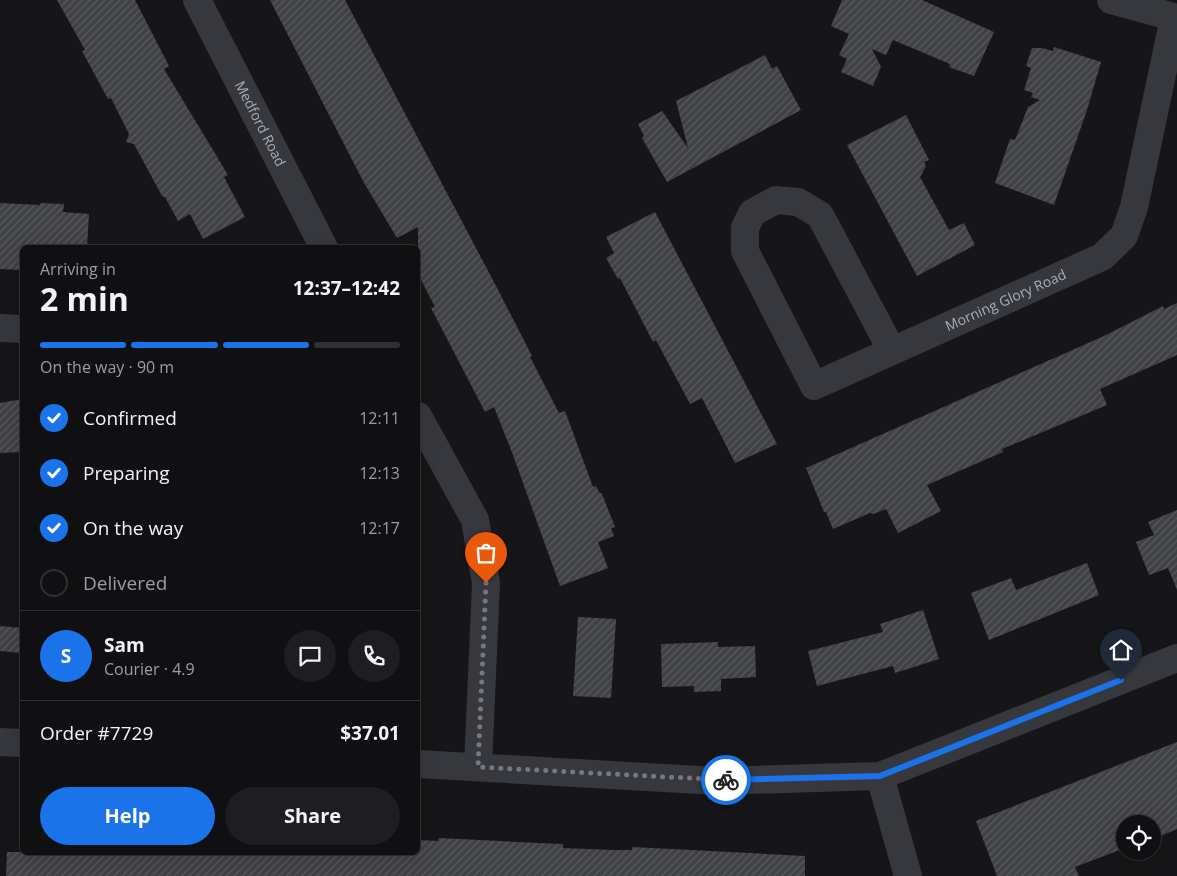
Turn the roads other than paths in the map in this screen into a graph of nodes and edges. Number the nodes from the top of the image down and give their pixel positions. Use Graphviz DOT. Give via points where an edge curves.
graph roads {
  1 [pos="197,0"];
  2 [pos="1112,0"];
  3 [pos="1175,18"];
  4 [pos="317,245"];
  5 [pos="0,328"];
  6 [pos="20,329"];
  7 [pos="892,350"];
  8 [pos="420,420"];
  9 [pos="1177,658"];
  10 [pos="0,742"];
  11 [pos="20,743"];
  12 [pos="420,764"];
  13 [pos="478,767"];
  14 [pos="880,776"];
  15 [pos="908,876"];
  1 -- 4 [label="street, Medford Road"];
  2 -- 3 [label="street"];
  3 -- 7 [label="street, Morning Glory Road" via="1134,207 1124,236 1102,257"];
  5 -- 6 [label="street"];
  7 -- 7 [label="street, Morning Glory Road" via="814,386 745,251 744,228 752,213 776,200 798,202 820,215"];
  8 -- 13 [label="street" via="475,520 486,583"];
  9 -- 14 [label="street"];
  10 -- 11 [label="street"];
  12 -- 13 [label="street"];
  13 -- 14 [label="street" via="717,781"];
  14 -- 15 [label="street"];
}
